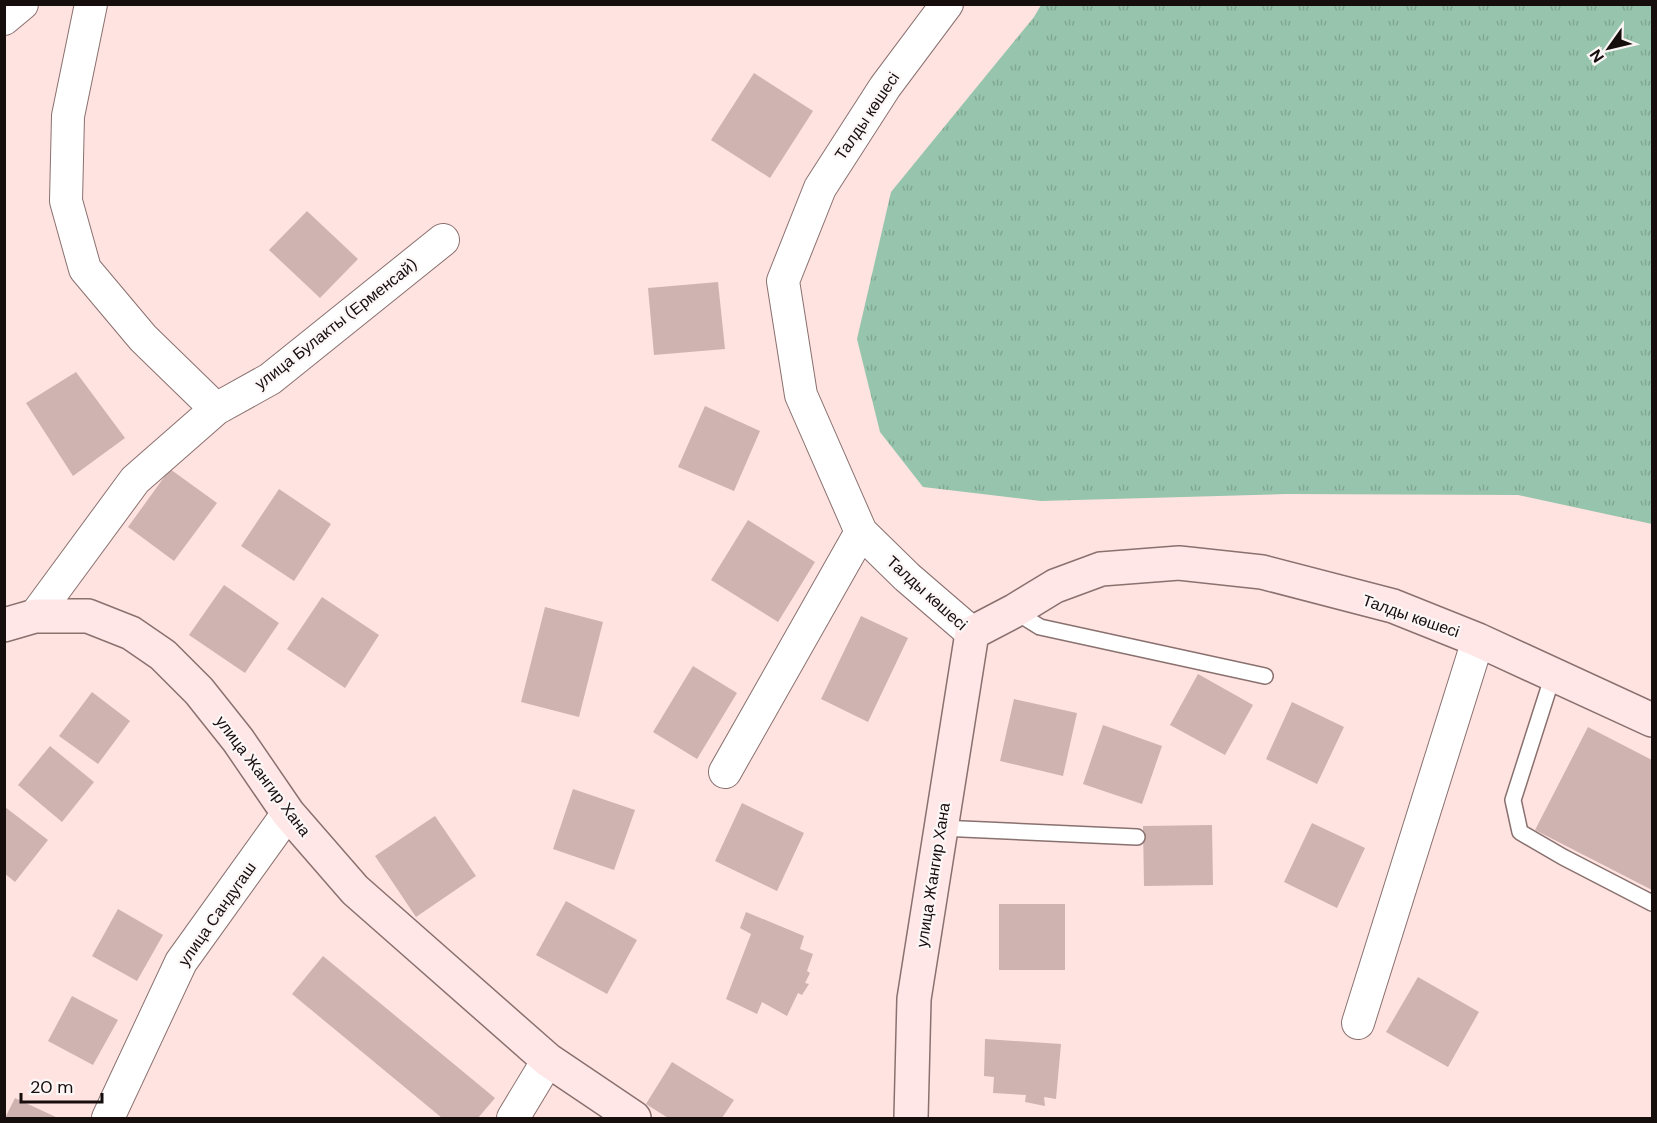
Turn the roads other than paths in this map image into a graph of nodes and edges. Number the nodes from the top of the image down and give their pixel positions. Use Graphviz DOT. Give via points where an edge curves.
graph roads {
  1 [pos="22,4"];
  2 [pos="91,4"];
  3 [pos="947,4"];
  4 [pos="4,19"];
  5 [pos="443,240"];
  6 [pos="216,409"];
  7 [pos="861,532"];
  8 [pos="1014,611"];
  9 [pos="36,616"];
  10 [pos="4,625"];
  11 [pos="972,633"];
  12 [pos="1478,640"];
  13 [pos="1553,675"];
  14 [pos="1264,676"];
  15 [pos="1653,720"];
  16 [pos="725,772"];
  17 [pos="288,813"];
  18 [pos="940,828"];
  19 [pos="1137,837"];
  20 [pos="1653,903"];
  21 [pos="1358,1023"];
  22 [pos="548,1060"];
  23 [pos="108,1119"];
  24 [pos="513,1119"];
  25 [pos="634,1119"];
  26 [pos="911,1119"];
  1 -- 4 [label="street"];
  2 -- 6 [label="street" via="68,116 66,190 85,269 143,338"];
  3 -- 7 [label="street, Талды көшесі" via="885,87 820,188 783,281 801,395"];
  5 -- 6 [label="street, улица Булакты (Ерменсай)" via="270,379"];
  6 -- 9 [label="street, улица Булакты (Ерменсай)" via="135,480"];
  7 -- 11 [label="street, Талды көшесі"];
  7 -- 16 [label="street"];
  8 -- 11 [label="street, Талды көшесі"];
  8 -- 12 [label="street, Талды көшесі" via="1055,586 1101,569 1179,562 1262,572 1393,606"];
  8 -- 14 [label="lane" via="1040,627"];
  9 -- 10 [label="street, улица Жангир Хана"];
  9 -- 17 [label="street, улица Жангир Хана" via="88,616 131,633 163,655 212,707"];
  11 -- 18 [label="street, улица Жангир Хана"];
  12 -- 13 [label="street, Талды көшесі"];
  12 -- 21 [label="street"];
  13 -- 15 [label="street, Талды көшесі"];
  13 -- 20 [label="lane" via="1513,801 1520,832"];
  17 -- 22 [label="street, улица Жангир Хана" via="355,890"];
  17 -- 23 [label="street, улица Сандугаш" via="181,962"];
  18 -- 19 [label="lane"];
  18 -- 26 [label="street, улица Жангир Хана" via="914,999"];
  22 -- 24 [label="street"];
  22 -- 25 [label="street, улица Жангир Хана"];
}
